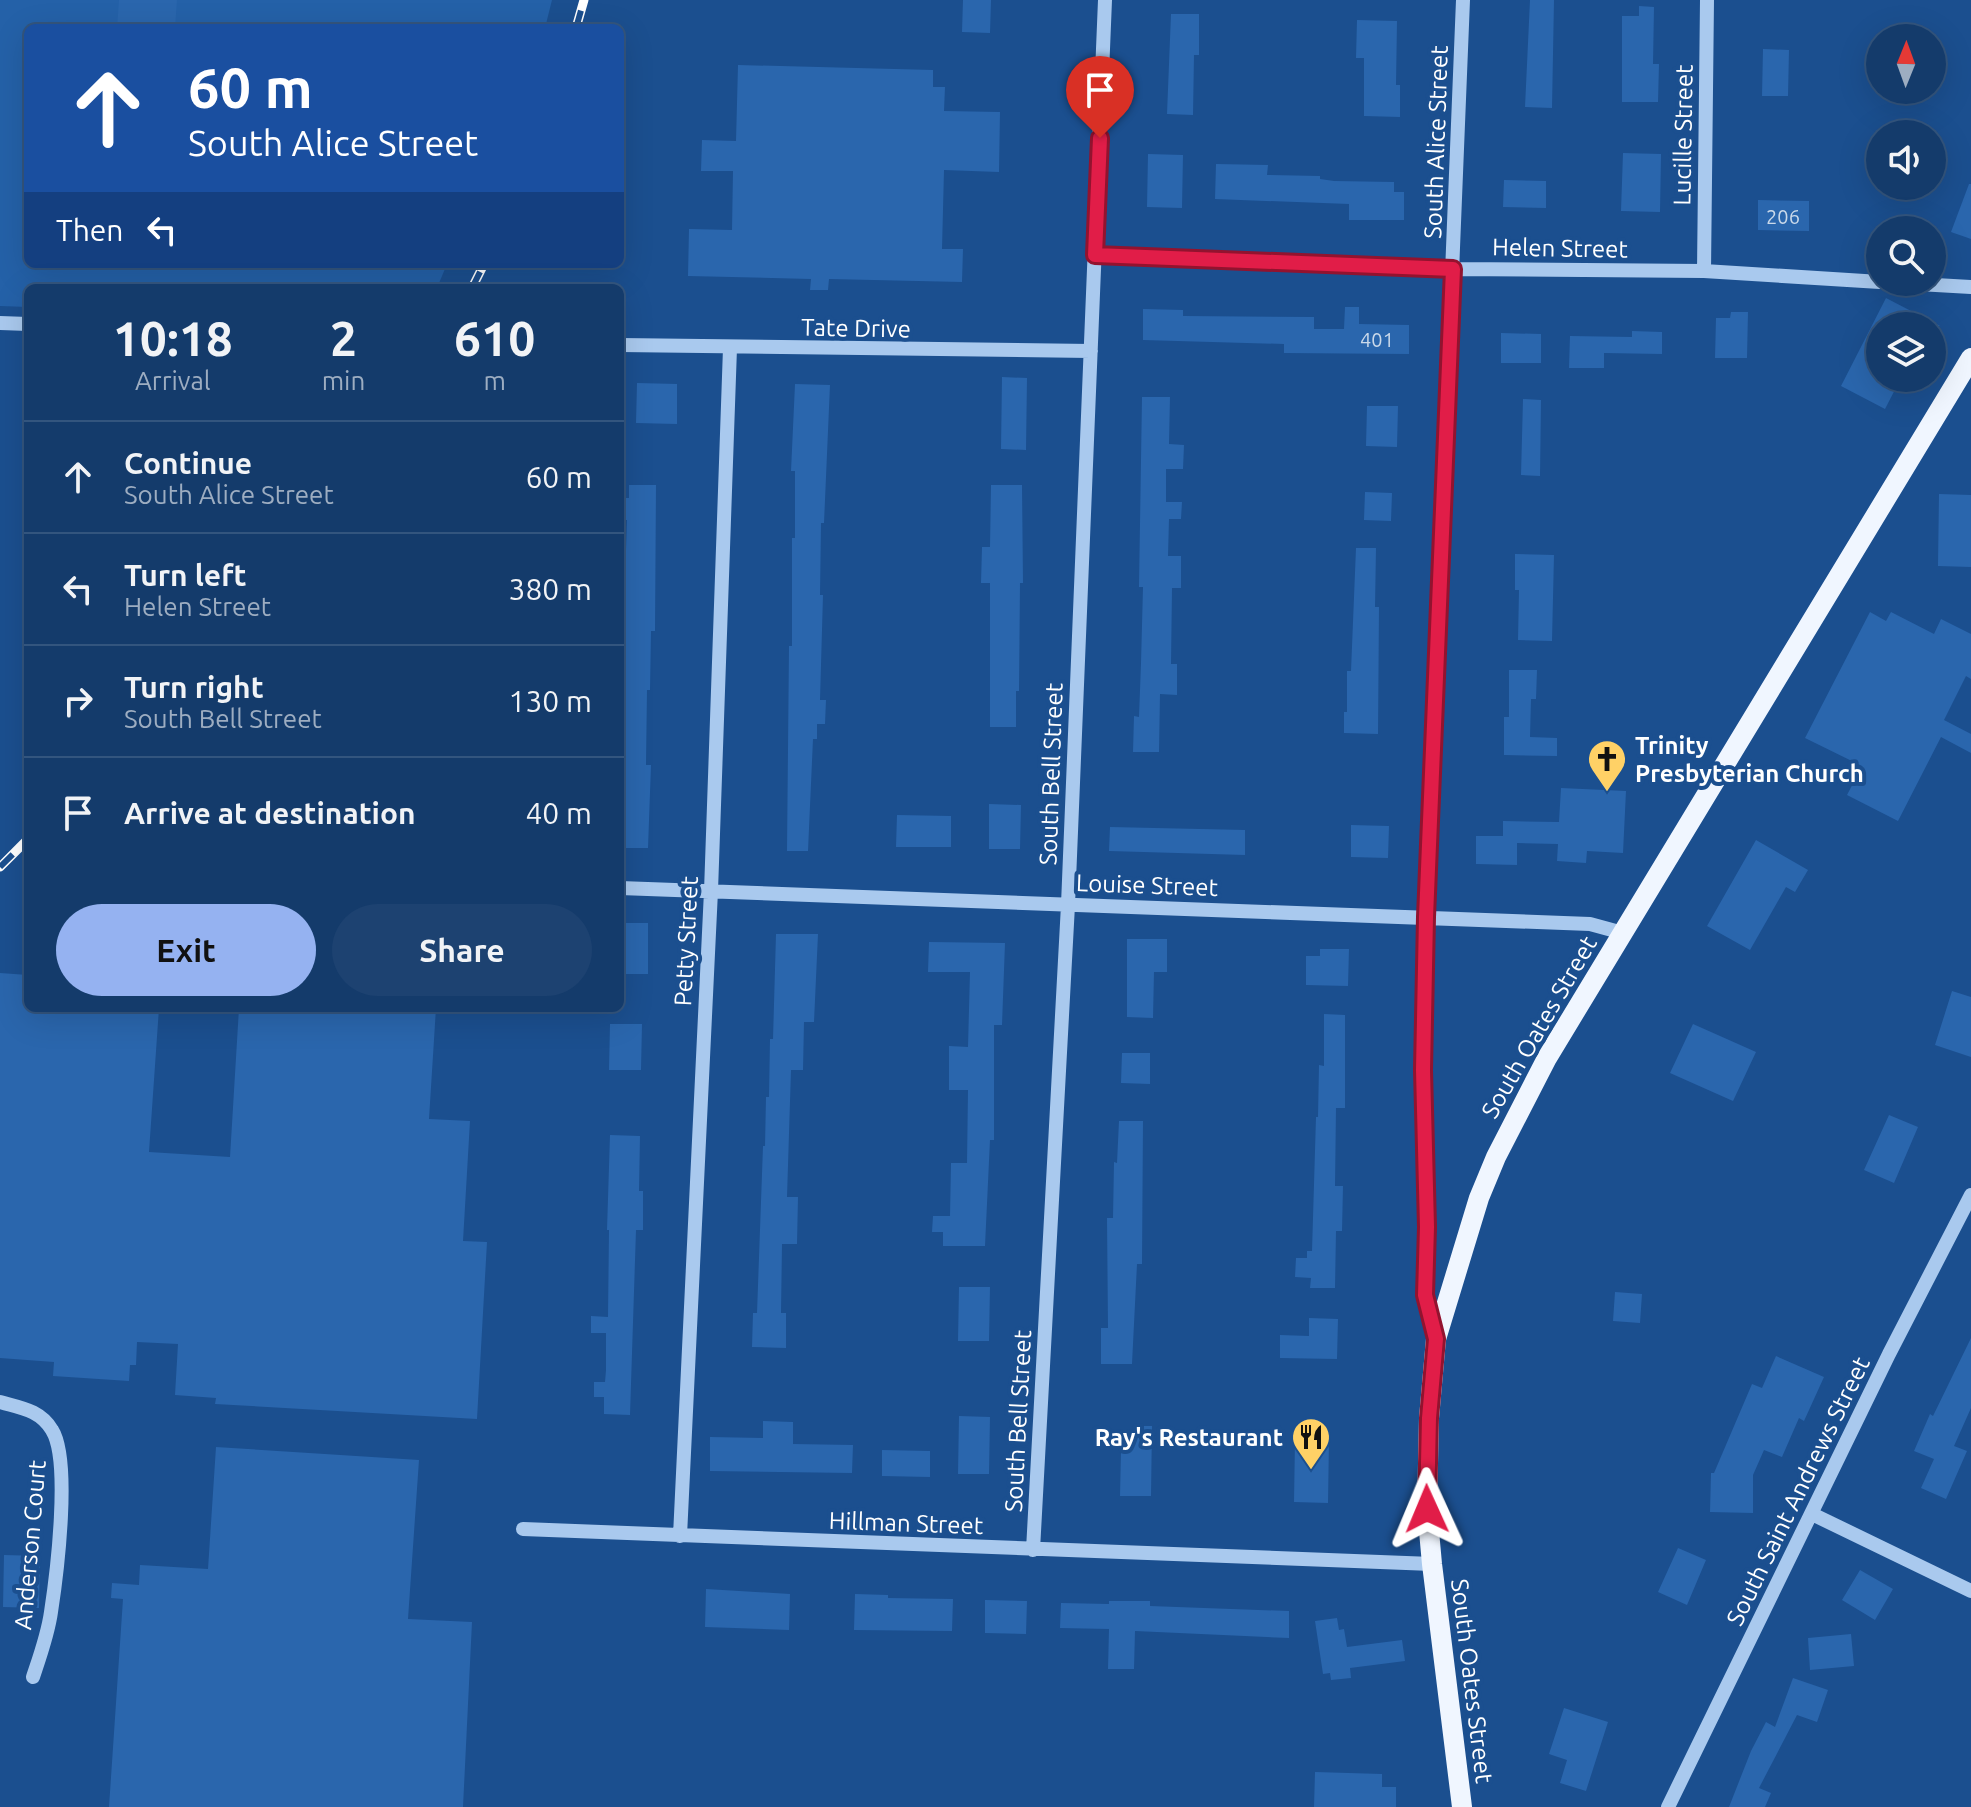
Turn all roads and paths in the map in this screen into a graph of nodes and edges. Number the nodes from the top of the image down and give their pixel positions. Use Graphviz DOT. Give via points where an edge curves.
graph roads {
  1 [pos="1105,0"];
  2 [pos="1463,0"];
  3 [pos="1707,0"];
  4 [pos="1095,255"];
  5 [pos="1453,269"];
  6 [pos="1704,271"];
  7 [pos="1866,281"];
  8 [pos="1946,286"];
  9 [pos="1971,287"];
  10 [pos="0,323"];
  11 [pos="24,324"];
  12 [pos="624,345"];
  13 [pos="730,348"];
  14 [pos="1091,351"];
  15 [pos="1971,358"];
  16 [pos="624,888"];
  17 [pos="711,891"];
  18 [pos="1068,905"];
  19 [pos="1426,917"];
  20 [pos="1623,933"];
  21 [pos="1971,1195"];
  22 [pos="1436,1339"];
  23 [pos="0,1402"];
  24 [pos="1812,1514"];
  25 [pos="523,1529"];
  26 [pos="680,1536"];
  27 [pos="1033,1550"];
  28 [pos="1432,1564"];
  29 [pos="1971,1591"];
  30 [pos="33,1677"];
  31 [pos="1462,1807"];
  32 [pos="1668,1807"];
  1 -- 4 [label="street, South Bell Street"];
  2 -- 5 [label="street, South Alice Street"];
  3 -- 6 [label="street, Lucille Street"];
  4 -- 5 [label="street, Helen Street"];
  4 -- 14 [label="street, South Bell Street"];
  5 -- 6 [label="street, Helen Street"];
  5 -- 19 [label="street, South Alice Street"];
  6 -- 7 [label="street, Helen Street"];
  8 -- 9 [label="street, Helen Street"];
  10 -- 11 [label="street"];
  12 -- 13 [label="street, Tate Drive"];
  13 -- 14 [label="street, Tate Drive"];
  13 -- 17 [label="street, Petty Street"];
  14 -- 18 [label="street, South Bell Street"];
  15 -- 20 [label="main road, South Oates Street"];
  16 -- 17 [label="street, Louise Street"];
  17 -- 18 [label="street, Louise Street"];
  17 -- 26 [label="street, Petty Street"];
  18 -- 19 [label="street, Louise Street"];
  18 -- 27 [label="street, South Bell Street"];
  19 -- 20 [label="street, Louise Street" via="1590,924"];
  19 -- 22 [label="street, South Alice Street" via="1425,1295"];
  20 -- 22 [label="main road, South Oates Street" via="1547,1058 1496,1157"];
  21 -- 24 [label="street, South Saint Andrews Street"];
  22 -- 28 [label="main road, South Oates Street" via="1427,1464"];
  23 -- 30 [label="street, Anderson Court" via="36,1411 52,1429 61,1452 51,1612"];
  24 -- 29 [label="street"];
  24 -- 32 [label="street, South Saint Andrews Street"];
  25 -- 26 [label="street, Hillman Street"];
  26 -- 27 [label="street, Hillman Street"];
  27 -- 28 [label="street, Hillman Street"];
  28 -- 31 [label="main road, South Oates Street"];
}
